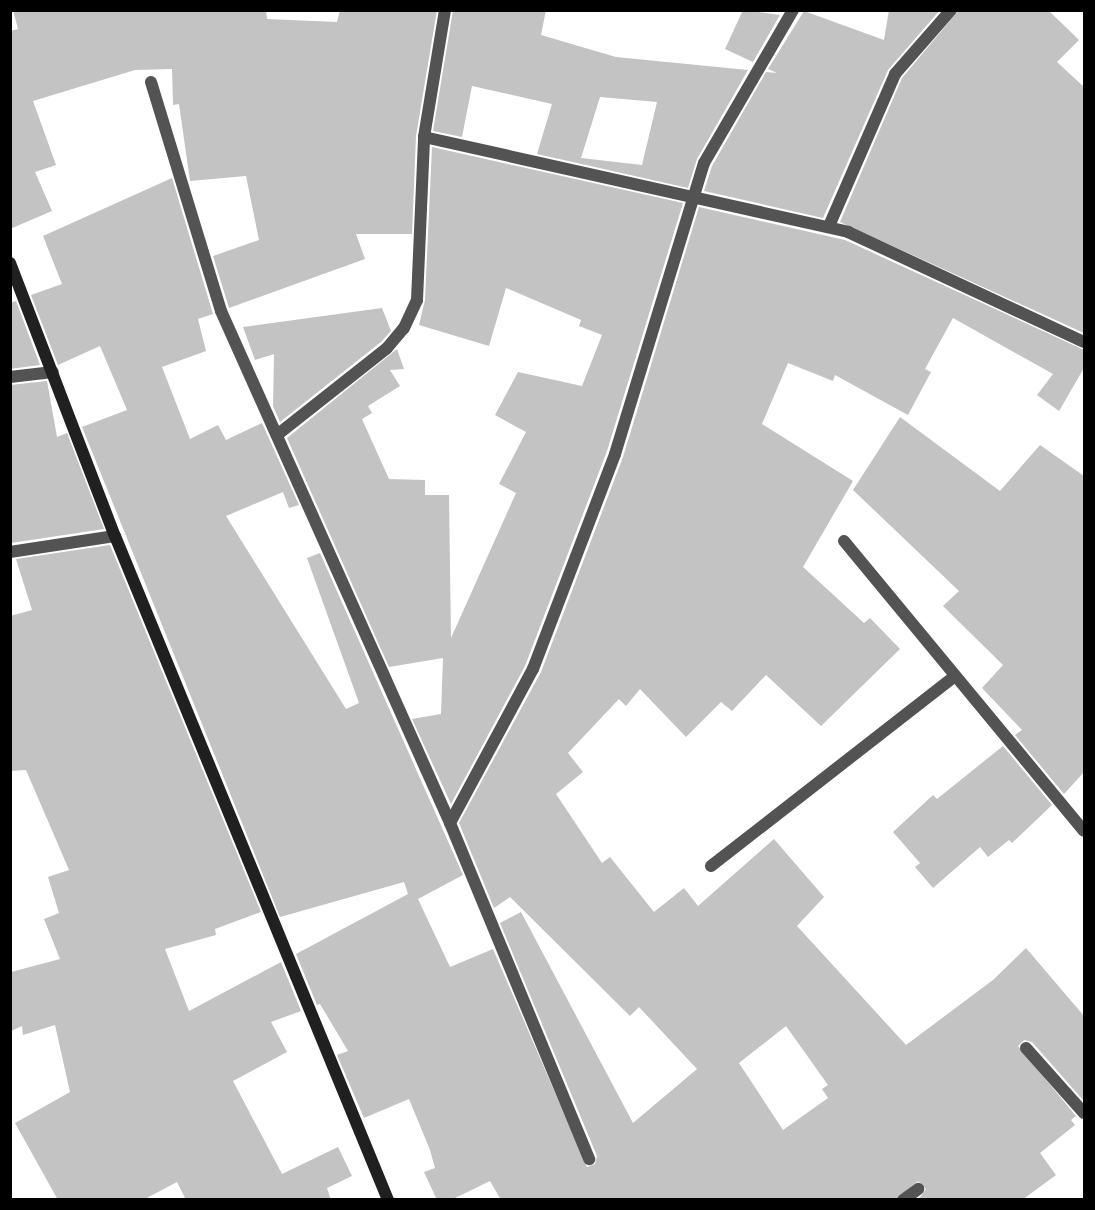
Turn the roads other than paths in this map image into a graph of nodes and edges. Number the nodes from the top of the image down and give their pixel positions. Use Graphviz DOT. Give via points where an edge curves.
graph roads {
  1 [pos="445,10"];
  2 [pos="793,10"];
  3 [pos="951,10"];
  4 [pos="151,82"];
  5 [pos="424,137"];
  6 [pos="692,199"];
  7 [pos="829,226"];
  8 [pos="10,263"];
  9 [pos="1084,342"];
  10 [pos="52,372"];
  11 [pos="10,377"];
  12 [pos="277,435"];
  13 [pos="115,536"];
  14 [pos="844,541"];
  15 [pos="10,552"];
  16 [pos="954,677"];
  17 [pos="450,823"];
  18 [pos="1084,831"];
  19 [pos="711,866"];
  20 [pos="1026,1048"];
  21 [pos="1084,1113"];
  22 [pos="589,1159"];
  23 [pos="918,1189"];
  24 [pos="388,1200"];
  25 [pos="903,1200"];
  1 -- 5 [label="street"];
  2 -- 6 [label="street" via="704,163"];
  3 -- 7 [label="street" via="895,74"];
  4 -- 12 [label="street" via="222,311"];
  5 -- 6 [label="street"];
  5 -- 12 [label="street" via="417,300 404,328 387,348"];
  6 -- 7 [label="street"];
  6 -- 17 [label="street" via="615,454 533,669"];
  7 -- 9 [label="street" via="882,244"];
  8 -- 10 [label="street"];
  10 -- 11 [label="street"];
  10 -- 13 [label="street"];
  12 -- 17 [label="street"];
  13 -- 15 [label="street"];
  13 -- 24 [label="street"];
  14 -- 16 [label="street"];
  16 -- 18 [label="street"];
  16 -- 19 [label="street"];
  17 -- 22 [label="street"];
  20 -- 21 [label="street"];
  23 -- 25 [label="street"];
}
